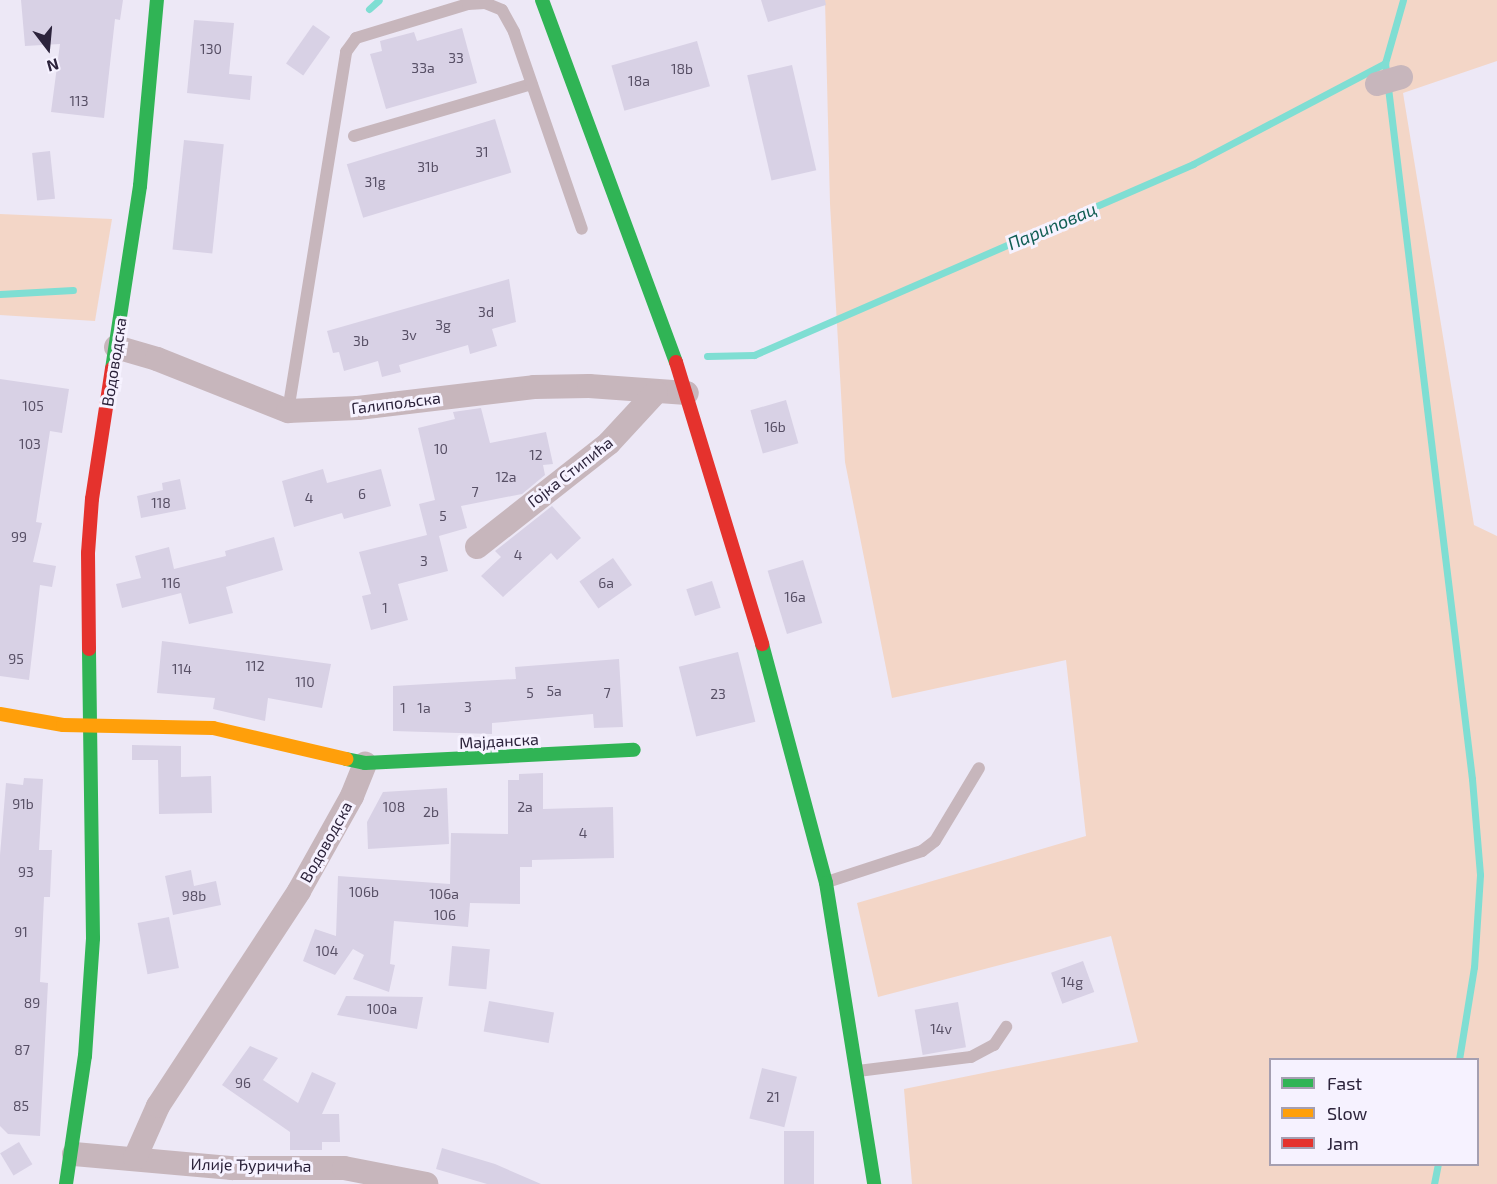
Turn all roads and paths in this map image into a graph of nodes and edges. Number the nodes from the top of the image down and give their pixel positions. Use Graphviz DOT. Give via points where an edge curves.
graph roads {
  1 [pos="157,0"];
  2 [pos="542,0"];
  3 [pos="1401,77"];
  4 [pos="532,84"];
  5 [pos="1377,84"];
  6 [pos="354,136"];
  7 [pos="582,229"];
  8 [pos="116,347"];
  9 [pos="656,392"];
  10 [pos="687,393"];
  11 [pos="288,411"];
  12 [pos="477,547"];
  13 [pos="0,714"];
  14 [pos="88,725"];
  15 [pos="634,750"];
  16 [pos="365,763"];
  17 [pos="979,768"];
  18 [pos="826,883"];
  19 [pos="1006,1027"];
  20 [pos="858,1071"];
  21 [pos="74,1154"];
  22 [pos="135,1158"];
  23 [pos="311,1175"];
  24 [pos="66,1184"];
  25 [pos="426,1184"];
  26 [pos="874,1184"];
  1 -- 8 [label="street, Водоводска" via="140,186"];
  2 -- 10 [label="street"];
  3 -- 5 [label="street"];
  4 -- 6 [label="lane"];
  4 -- 7 [label="lane"];
  4 -- 11 [label="lane" via="502,10 484,3 381,28 356,38 350,45"];
  8 -- 11 [label="street, Галипољска" via="157,359"];
  8 -- 14 [label="street, Водоводска" via="92,499 88,553"];
  9 -- 10 [label="street, Галипољска"];
  9 -- 11 [label="street, Галипољска" via="543,386 358,408"];
  9 -- 12 [label="street, Гојка Стипића" via="609,443"];
  10 -- 18 [label="street" via="752,603"];
  13 -- 14 [label="street" via="44,724"];
  14 -- 16 [label="street" via="213,728"];
  14 -- 21 [label="street, Водоводска" via="93,938"];
  15 -- 16 [label="street, Мајданска"];
  16 -- 22 [label="street, Водоводска" via="352,796 300,891 158,1106"];
  17 -- 18 [label="lane" via="935,840 922,851"];
  18 -- 20 [label="street"];
  19 -- 20 [label="lane" via="994,1045 971,1057"];
  20 -- 26 [label="street"];
  21 -- 22 [label="street, Илије Ђуричића"];
  21 -- 24 [label="street, Водоводска"];
  22 -- 23 [label="street, Илије Ђуричића"];
  23 -- 25 [label="street, Илије Ђуричића" via="369,1170"];
}
